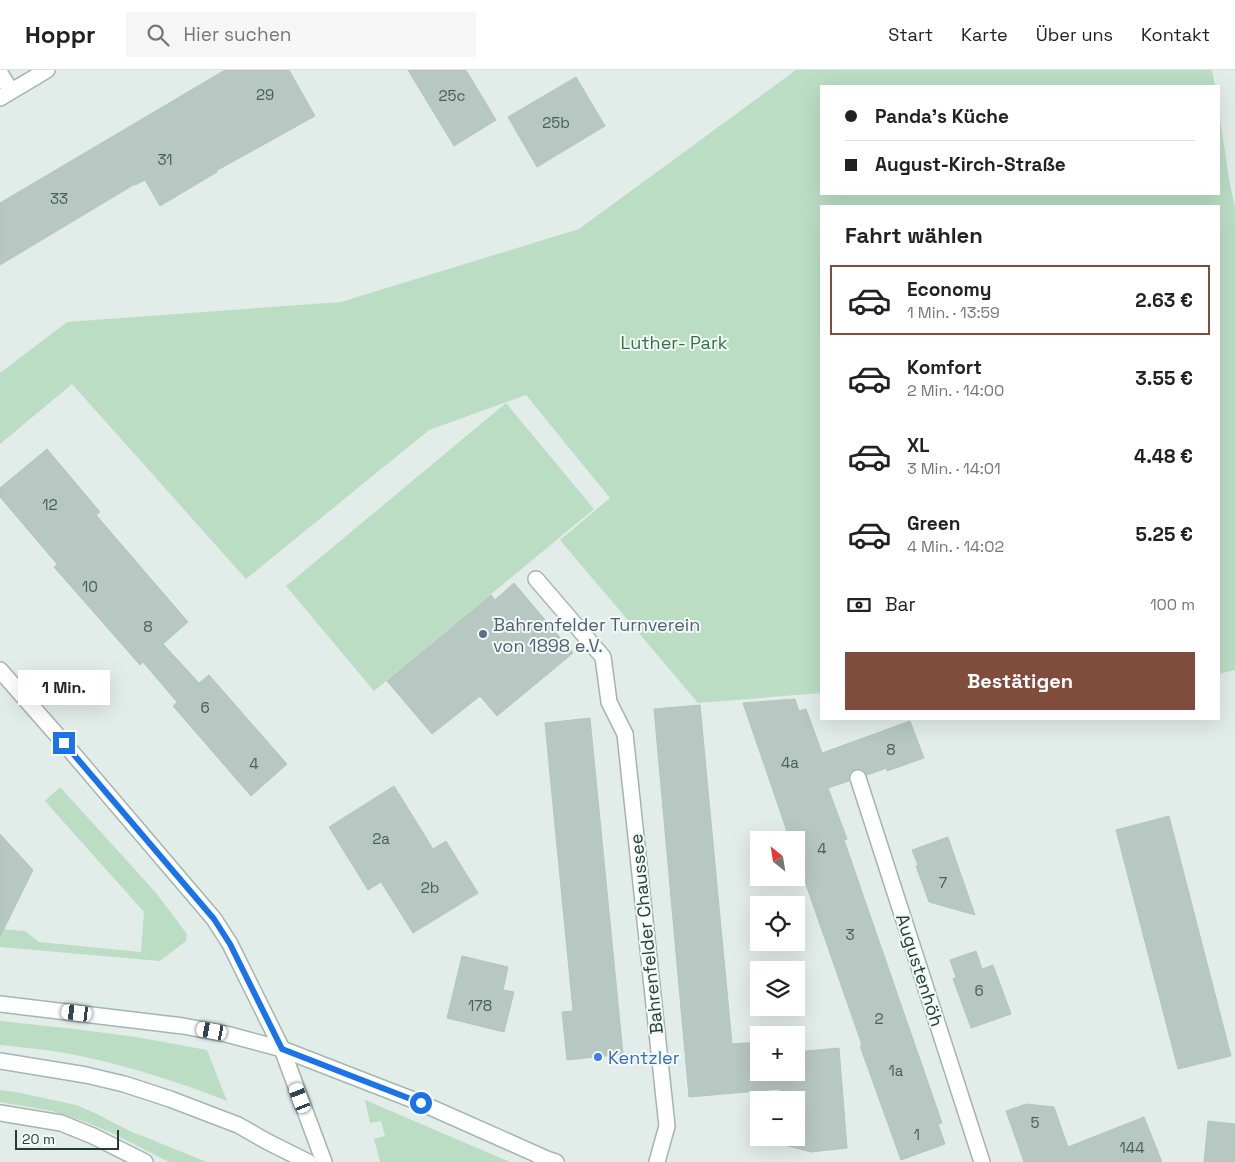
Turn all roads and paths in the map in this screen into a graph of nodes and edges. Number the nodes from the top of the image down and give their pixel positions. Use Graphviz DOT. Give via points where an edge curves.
graph roads {
  1 [pos="47,70"];
  2 [pos="0,73"];
  3 [pos="6,95"];
  4 [pos="536,579"];
  5 [pos="0,670"];
  6 [pos="858,778"];
  7 [pos="0,1004"];
  8 [pos="282,1049"];
  9 [pos="0,1061"];
  10 [pos="0,1113"];
  11 [pos="146,1162"];
  12 [pos="308,1162"];
  13 [pos="324,1162"];
  14 [pos="556,1162"];
  15 [pos="657,1162"];
  16 [pos="982,1162"];
  1 -- 3 [label="street"];
  2 -- 3 [label="street"];
  4 -- 15 [label="street, Bahrenfelder Chaussee" via="603,657 609,702 625,734 667,1126"];
  5 -- 8 [label="street" via="214,919 230,944"];
  6 -- 16 [label="street, Augustenhöh"];
  7 -- 8 [label="street" via="183,1026"];
  8 -- 13 [label="street"];
  8 -- 14 [label="street" via="421,1103"];
  9 -- 12 [label="street" via="86,1075 170,1099 238,1125"];
  10 -- 11 [label="street" via="60,1123"];
}
